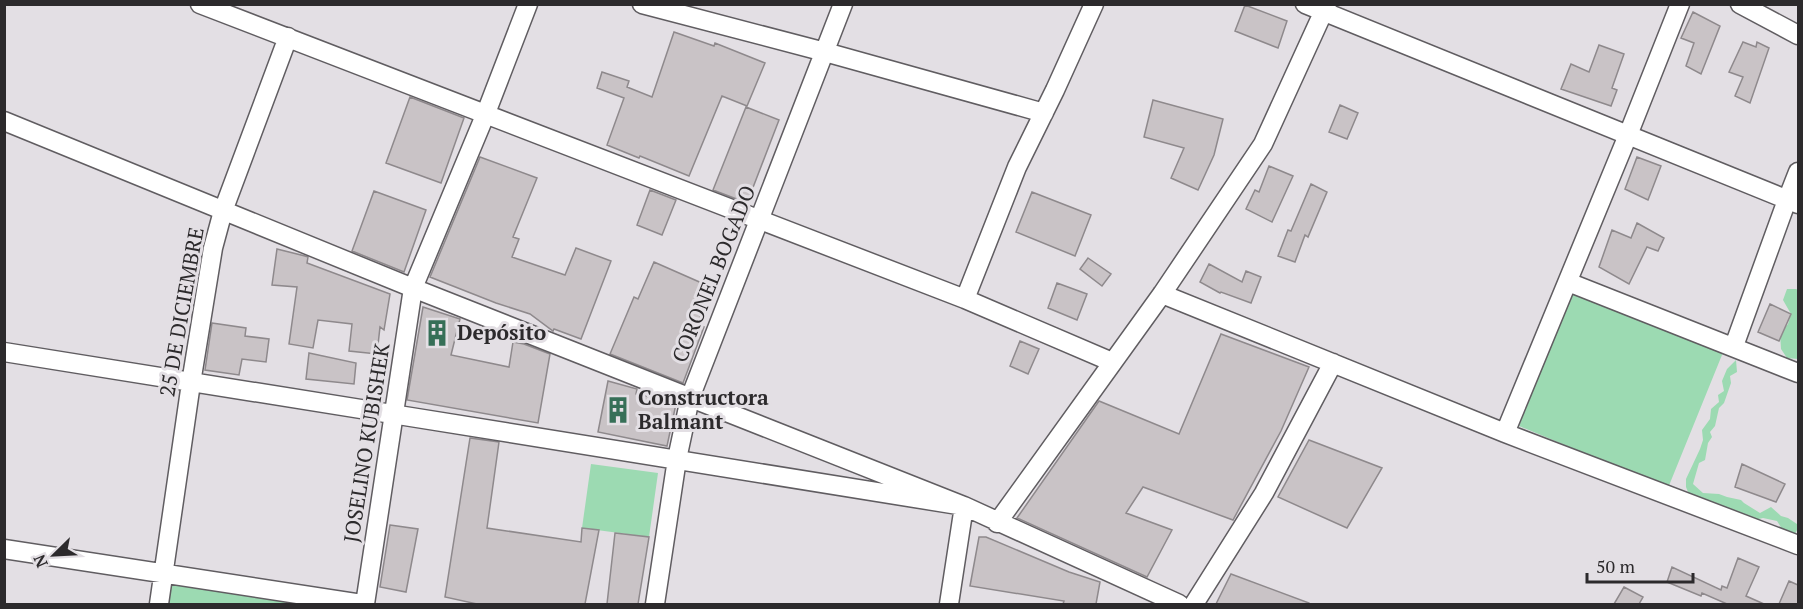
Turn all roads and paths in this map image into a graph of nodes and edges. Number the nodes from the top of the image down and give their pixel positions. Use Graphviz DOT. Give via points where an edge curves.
graph roads {
  1 [pos="200,4"];
  2 [pos="528,4"];
  3 [pos="642,4"];
  4 [pos="843,4"];
  5 [pos="1094,4"];
  6 [pos="1305,4"];
  7 [pos="1680,4"];
  8 [pos="1740,4"];
  9 [pos="1326,8"];
  10 [pos="1798,35"];
  11 [pos="288,38"];
  12 [pos="825,52"];
  13 [pos="486,113"];
  14 [pos="1044,113"];
  15 [pos="4,121"];
  16 [pos="1628,135"];
  17 [pos="1798,172"];
  18 [pos="1793,202"];
  19 [pos="223,211"];
  20 [pos="760,219"];
  21 [pos="1568,282"];
  22 [pos="413,288"];
  23 [pos="1162,294"];
  24 [pos="966,299"];
  25 [pos="1734,346"];
  26 [pos="4,352"];
  27 [pos="1112,362"];
  28 [pos="1333,363"];
  29 [pos="1798,373"];
  30 [pos="191,383"];
  31 [pos="690,398"];
  32 [pos="394,416"];
  33 [pos="1505,433"];
  34 [pos="677,459"];
  35 [pos="964,507"];
  36 [pos="997,523"];
  37 [pos="1798,545"];
  38 [pos="4,549"];
  39 [pos="165,573"];
  40 [pos="159,604"];
  41 [pos="363,604"];
  42 [pos="655,604"];
  43 [pos="950,604"];
  44 [pos="1179,604"];
  45 [pos="1194,604"];
  1 -- 11 [label="street"];
  2 -- 13 [label="street, JOSELINO KUBISHEK"];
  3 -- 12 [label="street"];
  4 -- 12 [label="street, CORONEL BOGADO"];
  5 -- 14 [label="street"];
  6 -- 9 [label="street"];
  7 -- 16 [label="street"];
  8 -- 10 [label="street"];
  9 -- 16 [label="street"];
  9 -- 23 [label="street" via="1263,144"];
  11 -- 13 [label="street"];
  11 -- 19 [label="street, 25 DE DICIEMBRE"];
  12 -- 14 [label="street"];
  12 -- 20 [label="street, CORONEL BOGADO"];
  13 -- 20 [label="street"];
  13 -- 22 [label="street, JOSELINO KUBISHEK"];
  14 -- 24 [label="street" via="1017,167"];
  15 -- 19 [label="street"];
  16 -- 18 [label="street"];
  16 -- 21 [label="street"];
  17 -- 18 [label="street"];
  18 -- 25 [label="street"];
  19 -- 22 [label="street"];
  19 -- 30 [label="street, 25 DE DICIEMBRE" via="213,248"];
  20 -- 24 [label="street"];
  20 -- 31 [label="street, CORONEL BOGADO"];
  21 -- 25 [label="street"];
  21 -- 33 [label="street"];
  22 -- 31 [label="street"];
  22 -- 32 [label="street, JOSELINO KUBISHEK"];
  23 -- 27 [label="street"];
  23 -- 28 [label="street"];
  24 -- 27 [label="street"];
  25 -- 29 [label="street"];
  26 -- 30 [label="street"];
  27 -- 36 [label="street"];
  28 -- 33 [label="street"];
  28 -- 45 [label="street" via="1264,493"];
  30 -- 32 [label="street"];
  30 -- 39 [label="street, 25 DE DICIEMBRE"];
  31 -- 34 [label="street, CORONEL BOGADO"];
  31 -- 35 [label="street"];
  32 -- 34 [label="street"];
  32 -- 41 [label="street, JOSELINO KUBISHEK"];
  33 -- 37 [label="street"];
  34 -- 35 [label="street"];
  34 -- 42 [label="street, CORONEL BOGADO"];
  35 -- 36 [label="street"];
  35 -- 43 [label="street"];
  36 -- 44 [label="street"];
  38 -- 39 [label="street"];
  39 -- 40 [label="street, 25 DE DICIEMBRE"];
  39 -- 41 [label="street"];
}
